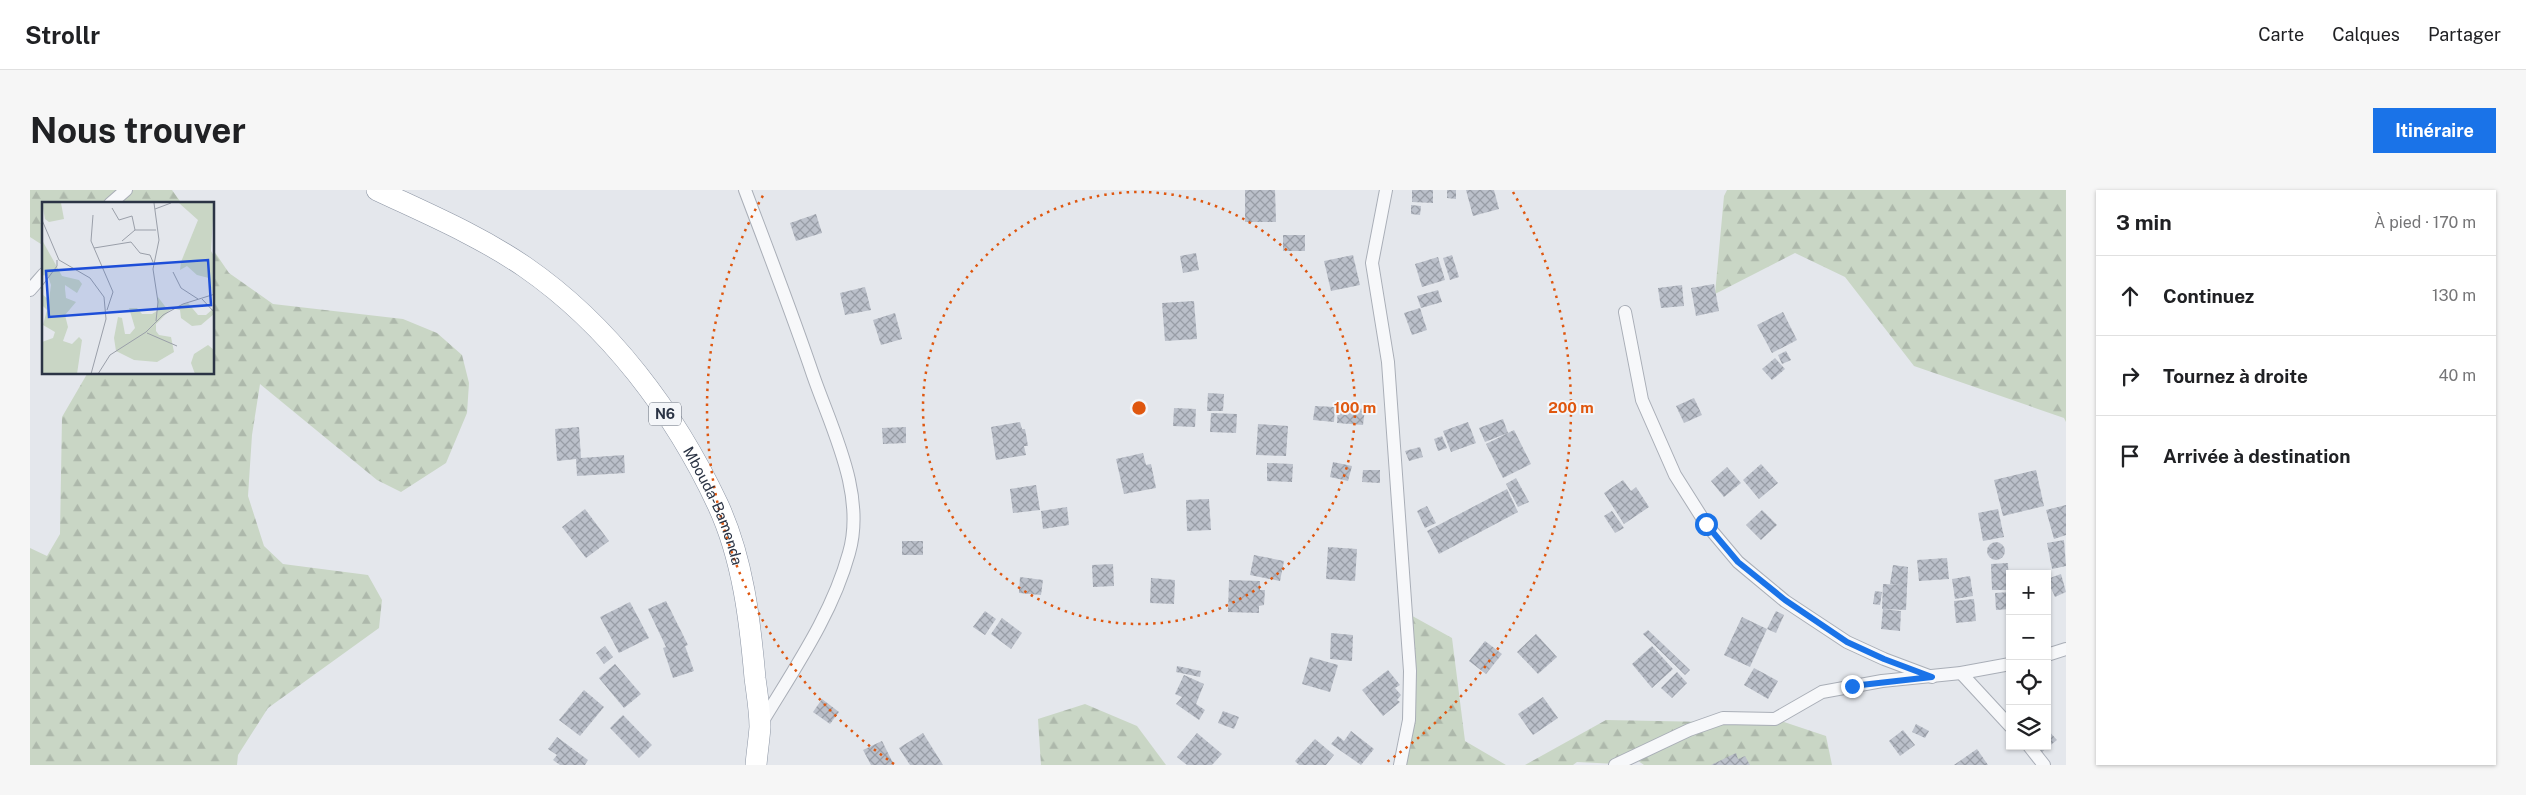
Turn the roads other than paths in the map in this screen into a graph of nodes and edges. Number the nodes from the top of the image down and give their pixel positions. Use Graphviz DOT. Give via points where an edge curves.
graph roads {
  1 [pos="126,190"];
  2 [pos="378,190"];
  3 [pos="745,190"];
  4 [pos="1386,190"];
  5 [pos="112,202"];
  6 [pos="42,276"];
  7 [pos="30,290"];
  8 [pos="1625,312"];
  9 [pos="2066,649"];
  10 [pos="2051,654"];
  11 [pos="2006,665"];
  12 [pos="1961,673"];
  13 [pos="1932,677"];
  14 [pos="2006,722"];
  15 [pos="760,726"];
  16 [pos="2032,750"];
  17 [pos="756,765"];
  18 [pos="1400,765"];
  19 [pos="1615,765"];
  20 [pos="2044,765"];
  1 -- 5 [label="street"];
  2 -- 15 [label="highway, Mbouda-Bamenda / N6" via="474,235 526,268 579,312 634,368 684,441 718,507 737,562 750,627"];
  3 -- 15 [label="street" via="848,473 854,515 850,552 828,610"];
  4 -- 18 [label="street" via="1372,263 1388,362 1410,671 1409,720"];
  6 -- 7 [label="street"];
  8 -- 13 [label="street" via="1642,400 1675,475 1706,524 1732,554 1785,600 1847,642"];
  9 -- 10 [label="street"];
  11 -- 12 [label="street"];
  12 -- 13 [label="street"];
  12 -- 14 [label="street"];
  13 -- 19 [label="street" via="1882,681 1822,692 1775,719 1723,718 1689,730"];
  15 -- 17 [label="highway, Mbouda-Bamenda / N6"];
  16 -- 20 [label="street"];
}
